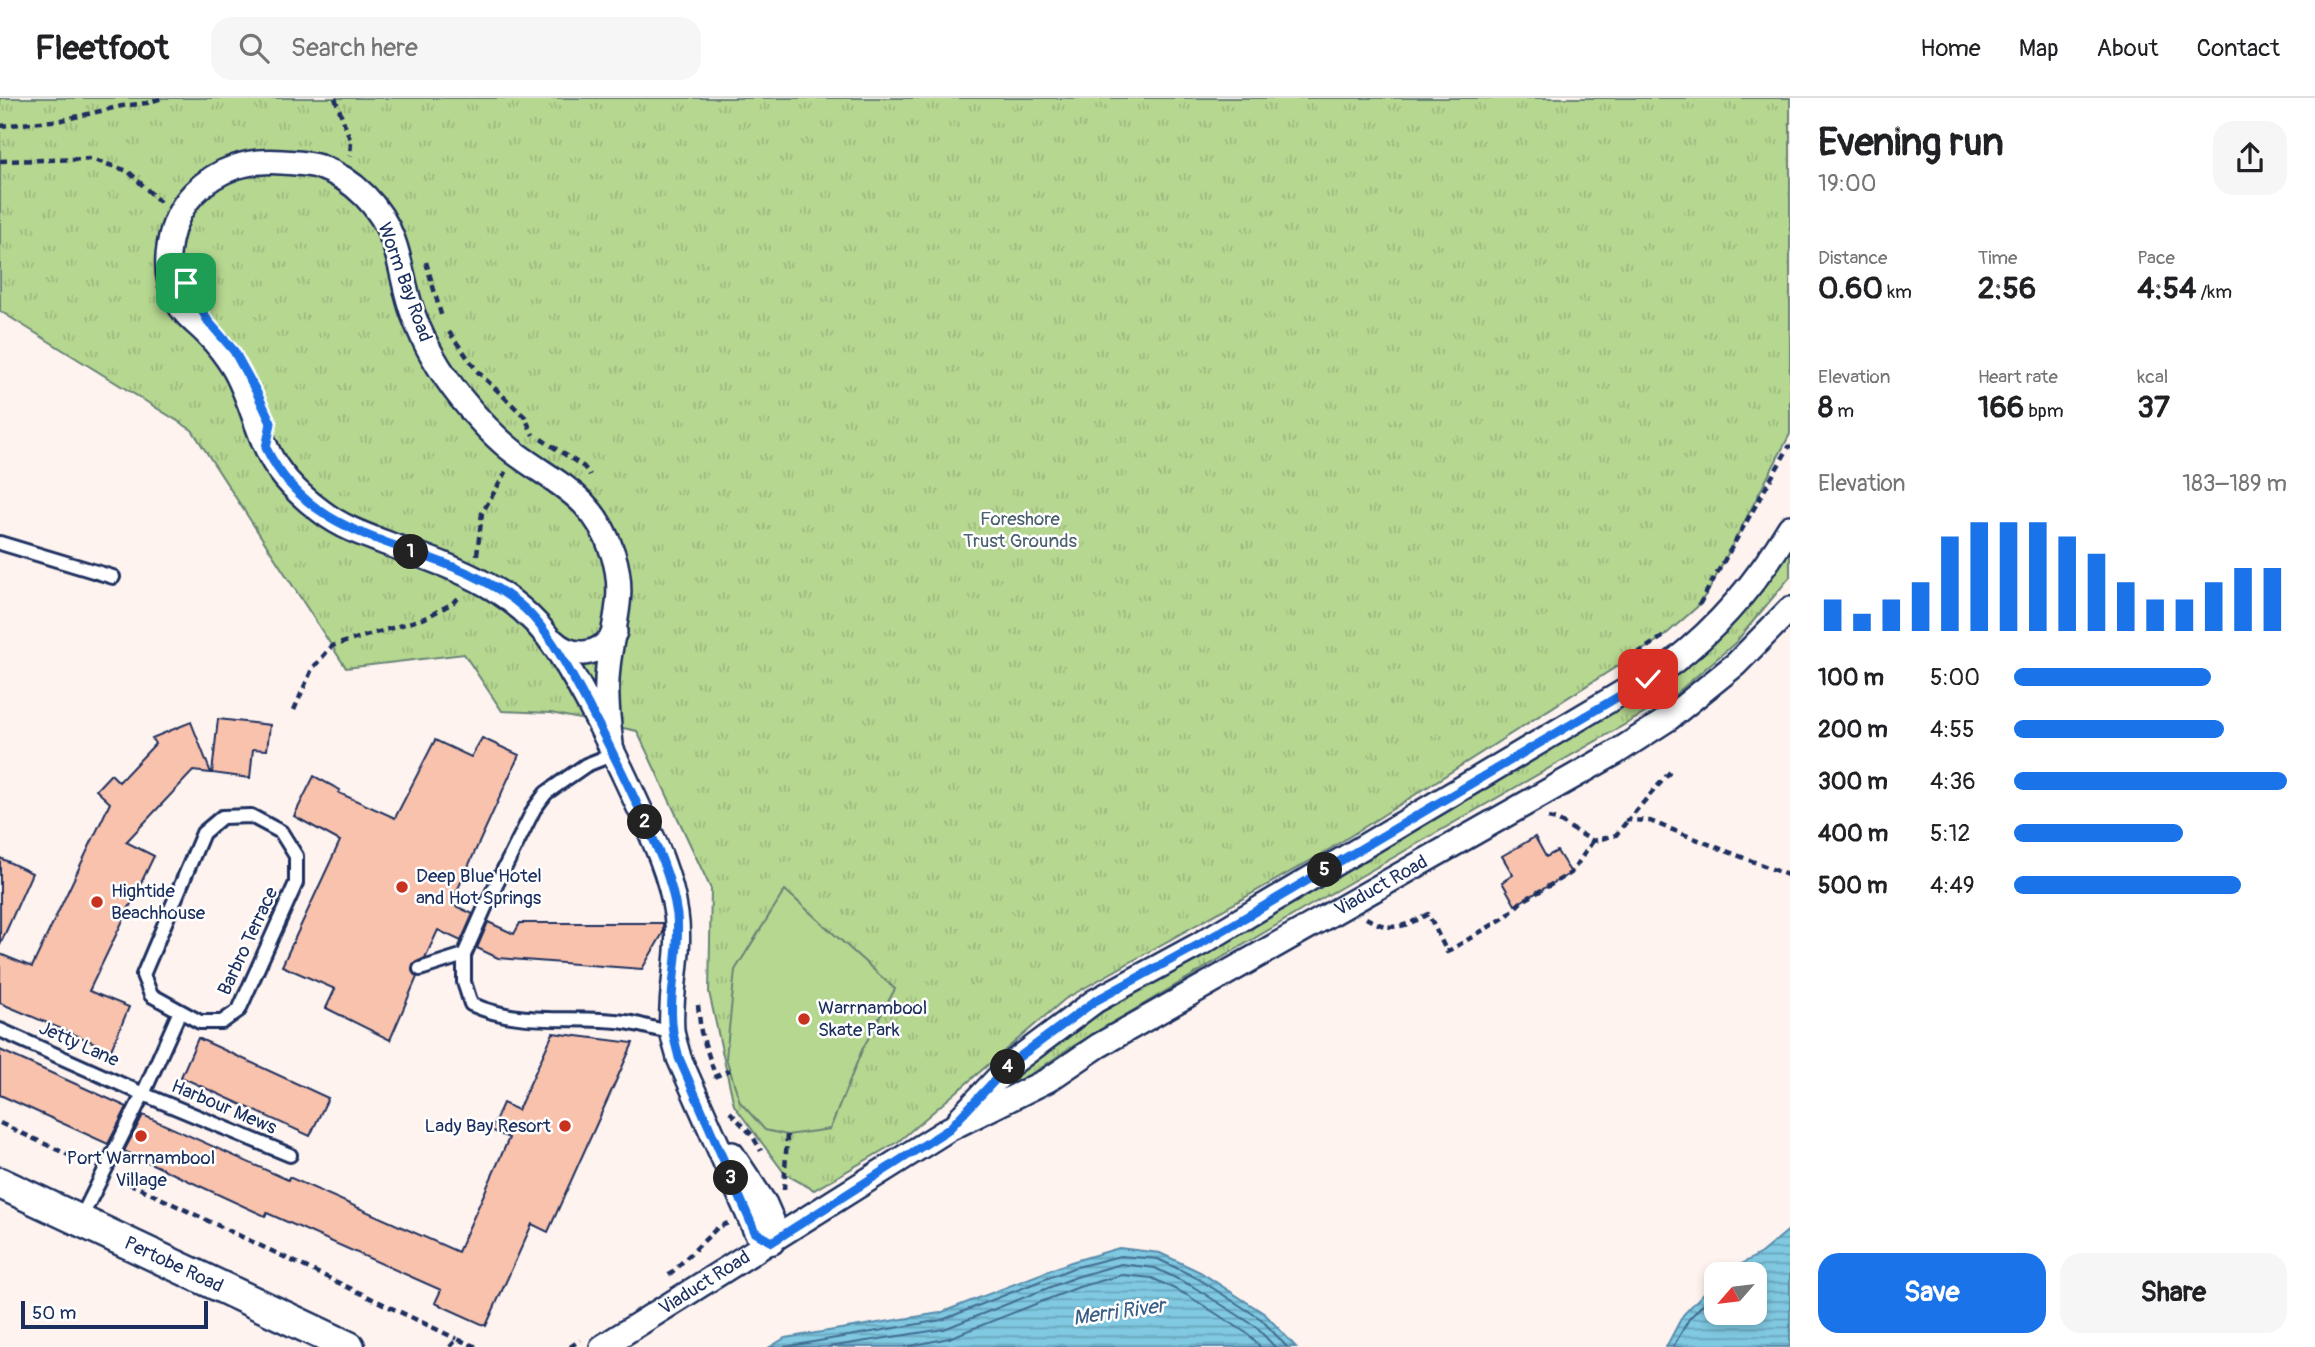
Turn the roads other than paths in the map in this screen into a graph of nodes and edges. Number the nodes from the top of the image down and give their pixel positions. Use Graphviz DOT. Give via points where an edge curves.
graph roads {
  1 [pos="1790,527"];
  2 [pos="0,543"];
  3 [pos="113,577"];
  4 [pos="1790,609"];
  5 [pos="615,631"];
  6 [pos="548,637"];
  7 [pos="612,749"];
  8 [pos="464,956"];
  9 [pos="420,970"];
  10 [pos="180,1011"];
  11 [pos="0,1030"];
  12 [pos="673,1031"];
  13 [pos="143,1094"];
  14 [pos="707,1121"];
  15 [pos="949,1129"];
  16 [pos="290,1155"];
  17 [pos="0,1184"];
  18 [pos="79,1222"];
  19 [pos="772,1242"];
  20 [pos="349,1347"];
  21 [pos="602,1347"];
  1 -- 15 [label="street, Viaduct Road" via="1736,604 1672,663 1200,944 1095,1001 1011,1063"];
  2 -- 3 [label="lane"];
  4 -- 15 [label="street, Viaduct Road" via="1736,664 1668,719 1615,753 1098,1046 1048,1080"];
  5 -- 6 [label="street" via="602,646 580,654 564,650"];
  5 -- 6 [label="street, Worm Bay Road" via="619,578 602,528 579,497 498,439 455,391 429,351 412,312 392,237 368,198 332,172 312,165 253,162 207,182 176,218 169,251 172,288 177,303 234,368 266,448 290,485 326,516 354,531 491,586 524,609"];
  5 -- 7 [label="street, Worm Bay Road" via="606,692"];
  6 -- 7 [label="street, Worm Bay Road"];
  7 -- 8 [label="lane" via="546,793 534,809"];
  7 -- 12 [label="street, Worm Bay Road" via="659,852 677,915"];
  8 -- 9 [label="lane"];
  8 -- 12 [label="lane" via="464,982 471,1004 491,1013 626,1022"];
  10 -- 10 [label="lane, Barbro Terrace" via="151,995 143,975 203,833 222,817 251,816 281,831 296,856 296,883 239,1010 222,1022 200,1022"];
  10 -- 13 [label="lane"];
  11 -- 13 [label="lane, Jetty Lane"];
  12 -- 14 [label="street, Worm Bay Road" via="679,1058"];
  13 -- 16 [label="lane, Harbour Mews"];
  13 -- 18 [label="lane"];
  14 -- 19 [label="street, Worm Bay Road" via="755,1232"];
  14 -- 19 [label="street, Worm Bay Road" via="775,1198"];
  15 -- 19 [label="street, Viaduct Road"];
  17 -- 18 [label="street, Pertobe Road"];
  18 -- 20 [label="street, Pertobe Road"];
  19 -- 21 [label="street, Viaduct Road"];
}
